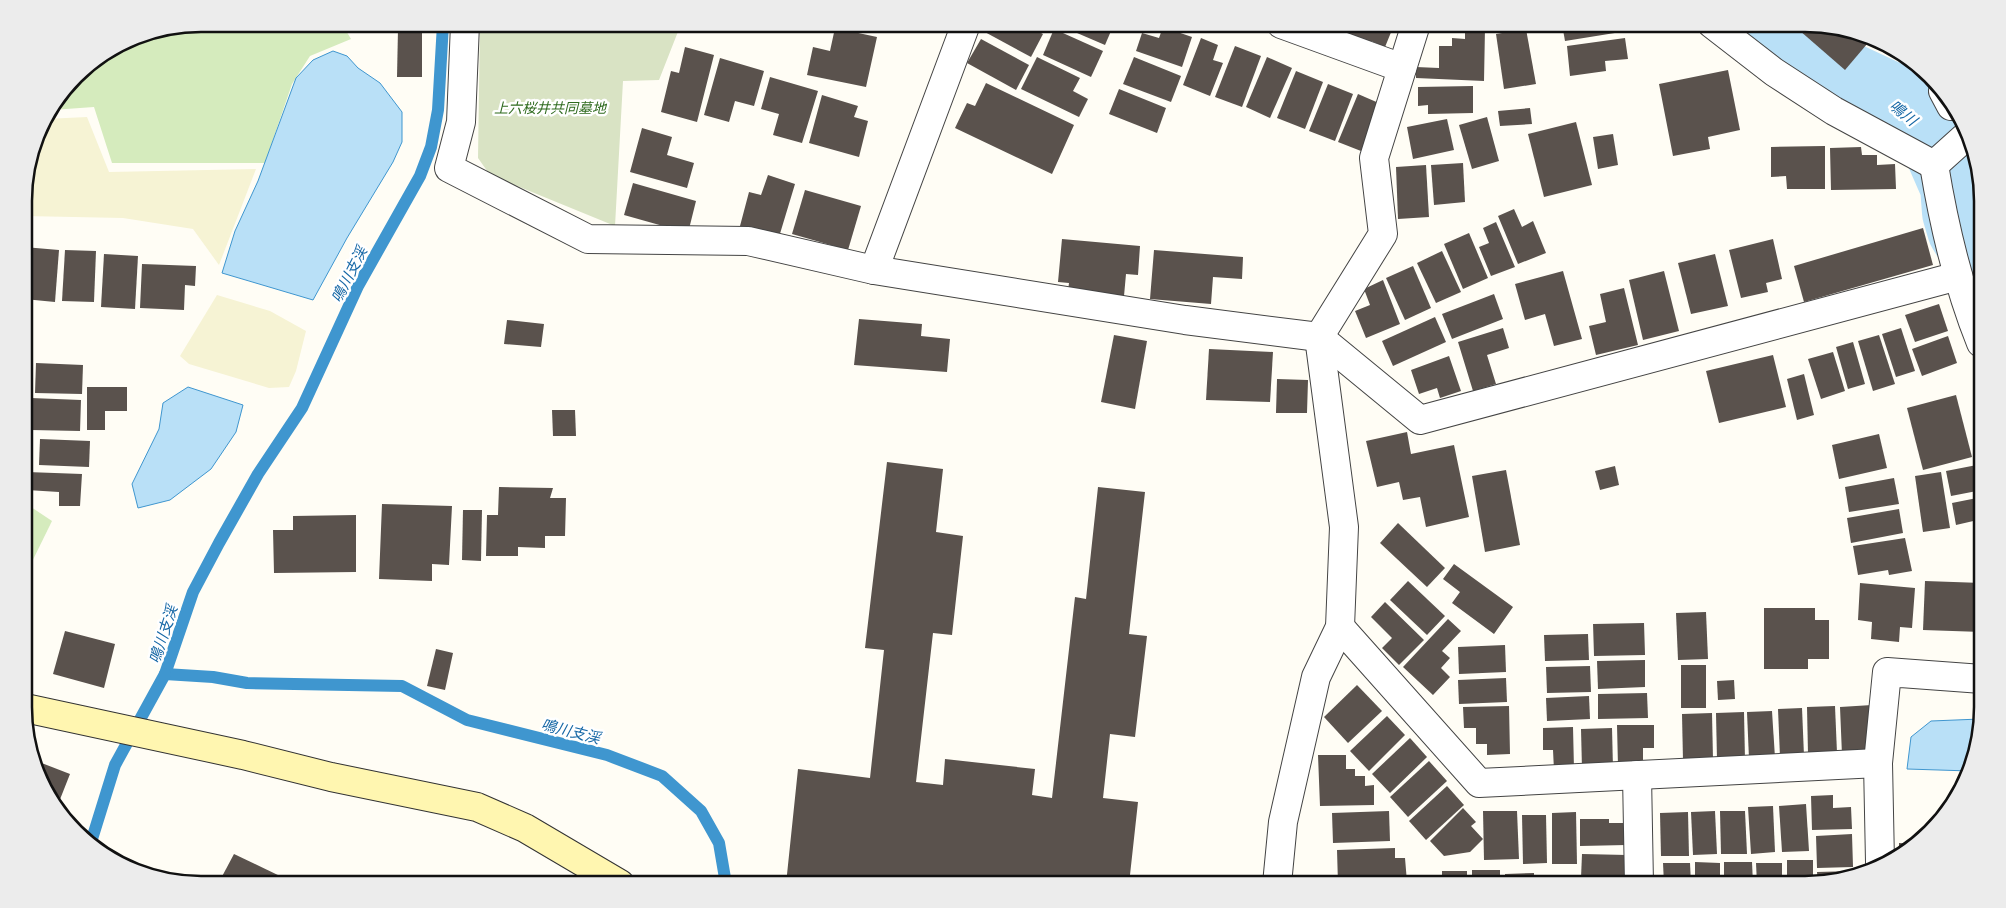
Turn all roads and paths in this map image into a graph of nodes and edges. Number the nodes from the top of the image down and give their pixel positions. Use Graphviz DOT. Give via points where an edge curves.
graph roads {
  1 [pos="465,32"];
  2 [pos="963,32"];
  3 [pos="1303,32"];
  4 [pos="1413,32"];
  5 [pos="1722,32"];
  6 [pos="1402,68"];
  7 [pos="1948,152"];
  8 [pos="874,270"];
  9 [pos="1958,276"];
  10 [pos="1974,326"];
  11 [pos="1319,337"];
  12 [pos="1340,627"];
  13 [pos="1974,678"];
  14 [pos="32,710"];
  15 [pos="1878,763"];
  16 [pos="1636,775"];
  17 [pos="1880,858"];
  18 [pos="1278,875"];
  19 [pos="1639,875"];
  20 [pos="606,876"];
  1 -- 8 [label="street" via="461,122 449,168 588,239 748,241"];
  2 -- 8 [label="street"];
  3 -- 6 [label="street"];
  4 -- 6 [label="street"];
  5 -- 7 [label="street" via="1774,72 1834,111"];
  6 -- 11 [label="street" via="1374,158 1383,234"];
  7 -- 9 [label="street" via="1945,230"];
  8 -- 11 [label="street" via="1185,320"];
  9 -- 10 [label="street"];
  9 -- 11 [label="street" via="1420,420"];
  11 -- 12 [label="street" via="1344,527"];
  12 -- 16 [label="street" via="1479,783"];
  12 -- 18 [label="street" via="1316,677 1283,822"];
  13 -- 15 [label="street" via="1887,672"];
  14 -- 20 [label="street" via="477,807 525,828"];
  15 -- 16 [label="street"];
  15 -- 17 [label="street"];
  16 -- 19 [label="street"];
}
